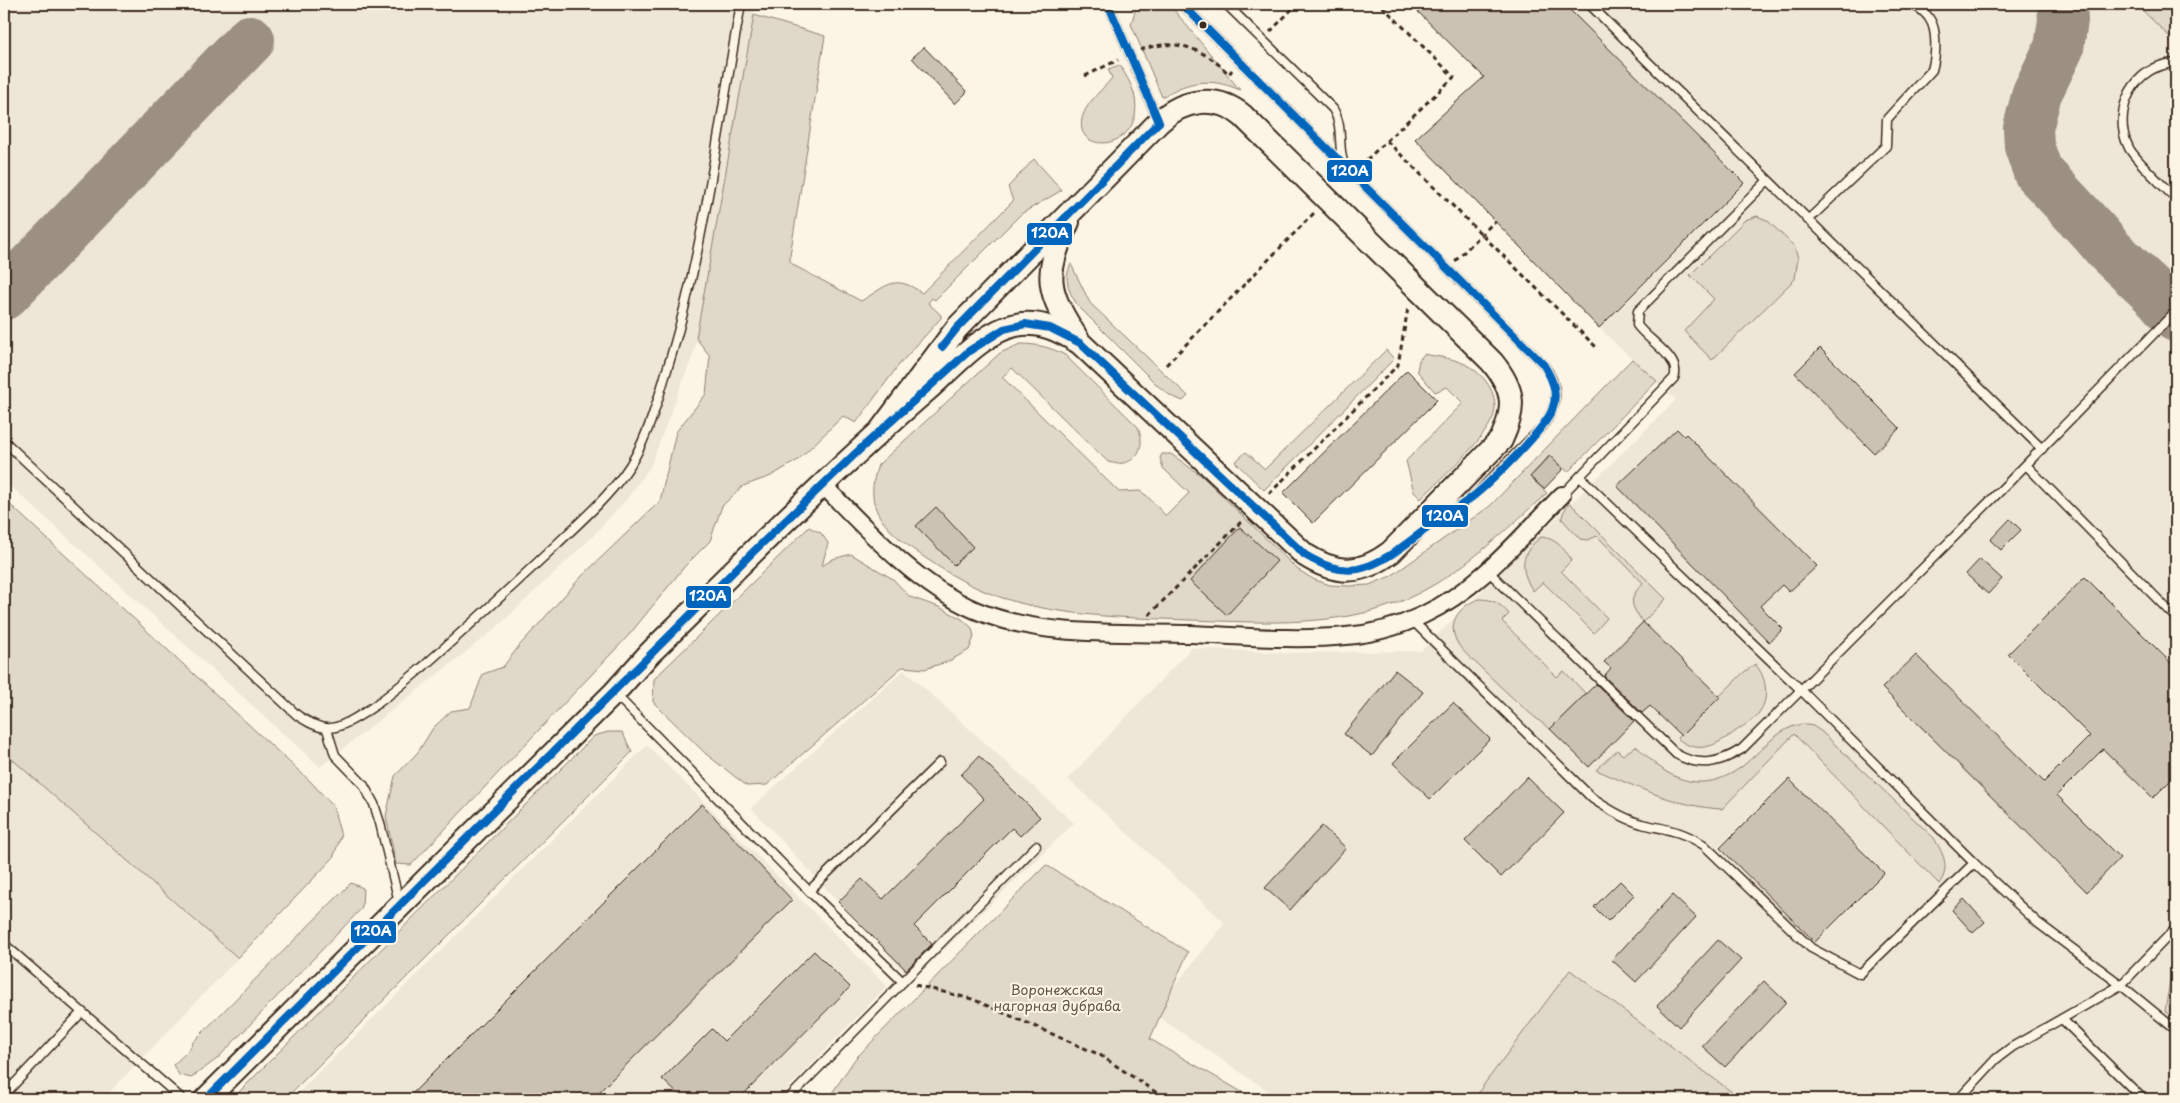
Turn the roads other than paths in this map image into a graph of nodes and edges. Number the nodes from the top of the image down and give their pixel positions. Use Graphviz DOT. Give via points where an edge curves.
graph roads {
  1 [pos="741,4"];
  2 [pos="1108,4"];
  3 [pos="1182,4"];
  4 [pos="1226,4"];
  5 [pos="1589,4"];
  6 [pos="1914,4"];
  7 [pos="2176,63"];
  8 [pos="1159,122"];
  9 [pos="1351,174"];
  10 [pos="1768,181"];
  11 [pos="2176,199"];
  12 [pos="1073,209"];
  13 [pos="1808,220"];
  14 [pos="2176,311"];
  15 [pos="1080,343"];
  16 [pos="881,430"];
  17 [pos="4,441"];
  18 [pos="2042,449"];
  19 [pos="2026,465"];
  20 [pos="1580,478"];
  21 [pos="823,485"];
  22 [pos="1562,495"];
  23 [pos="1390,552"];
  24 [pos="1488,571"];
  25 [pos="2176,618"];
  26 [pos="1412,620"];
  27 [pos="1800,689"];
  28 [pos="614,693"];
  29 [pos="326,729"];
  30 [pos="940,762"];
  31 [pos="1036,846"];
  32 [pos="1974,863"];
  33 [pos="809,891"];
  34 [pos="400,906"];
  35 [pos="2176,928"];
  36 [pos="4,944"];
  37 [pos="902,982"];
  38 [pos="2121,985"];
  39 [pos="82,1012"];
  40 [pos="2062,1019"];
  41 [pos="2176,1030"];
  42 [pos="4,1095"];
  43 [pos="182,1099"];
  44 [pos="206,1099"];
  45 [pos="788,1099"];
  46 [pos="1959,1099"];
  47 [pos="2143,1099"];
  1 -- 29 [label="lane" via="695,268 661,389 628,468 607,494 497,602 403,683 356,718"];
  2 -- 8 [label="lane"];
  3 -- 9 [label="lane"];
  4 -- 9 [label="lane" via="1333,109 1341,129 1341,157"];
  5 -- 10 [label="lane"];
  6 -- 13 [label="lane" via="1933,25 1932,70 1887,119 1886,146"];
  7 -- 11 [label="lane" via="2153,67 2125,99 2123,112 2129,149"];
  8 -- 12 [label="main road"];
  8 -- 23 [label="main road" via="1180,107 1194,102 1225,104 1243,116 1502,375 1511,405 1510,418 1501,440"];
  9 -- 23 [label="lane" via="1542,364 1551,375 1555,389 1555,403 1550,416 1476,494"];
  10 -- 13 [label="lane"];
  10 -- 20 [label="lane" via="1638,311 1637,325 1673,361 1676,374"];
  12 -- 15 [label="main road" via="1052,260 1051,282 1056,302"];
  12 -- 16 [label="main road" via="956,328"];
  13 -- 18 [label="lane"];
  14 -- 18 [label="lane"];
  15 -- 16 [label="main road" via="1060,330 1034,324 1016,325 999,331 976,346"];
  15 -- 23 [label="main road" via="1304,555 1318,564 1346,571 1377,563"];
  16 -- 21 [label="main road"];
  17 -- 29 [label="lane" via="296,715"];
  18 -- 19 [label="lane"];
  19 -- 25 [label="lane"];
  19 -- 27 [label="lane"];
  20 -- 22 [label="lane"];
  20 -- 27 [label="lane"];
  21 -- 26 [label="street" via="880,544 906,565 959,602 1000,618 1062,629 1310,638 1348,636"];
  21 -- 28 [label="main road" via="650,653"];
  22 -- 24 [label="street"];
  24 -- 26 [label="street" via="1443,605"];
  24 -- 27 [label="lane" via="1676,754 1687,760 1709,763 1732,755"];
  26 -- 32 [label="lane" via="1593,799 1640,824 1685,834 1704,845 1811,948 1860,974"];
  27 -- 32 [label="lane"];
  28 -- 33 [label="lane"];
  28 -- 34 [label="main road"];
  29 -- 34 [label="lane" via="335,755 363,784 374,804"];
  30 -- 33 [label="lane"];
  31 -- 37 [label="lane"];
  32 -- 38 [label="lane" via="2038,923"];
  33 -- 37 [label="lane"];
  34 -- 44 [label="main road"];
  35 -- 38 [label="lane"];
  36 -- 39 [label="lane"];
  37 -- 45 [label="lane"];
  38 -- 40 [label="lane"];
  38 -- 41 [label="lane"];
  39 -- 42 [label="lane"];
  39 -- 43 [label="lane"];
  40 -- 46 [label="lane" via="1996,1059"];
  40 -- 47 [label="lane"];
}
